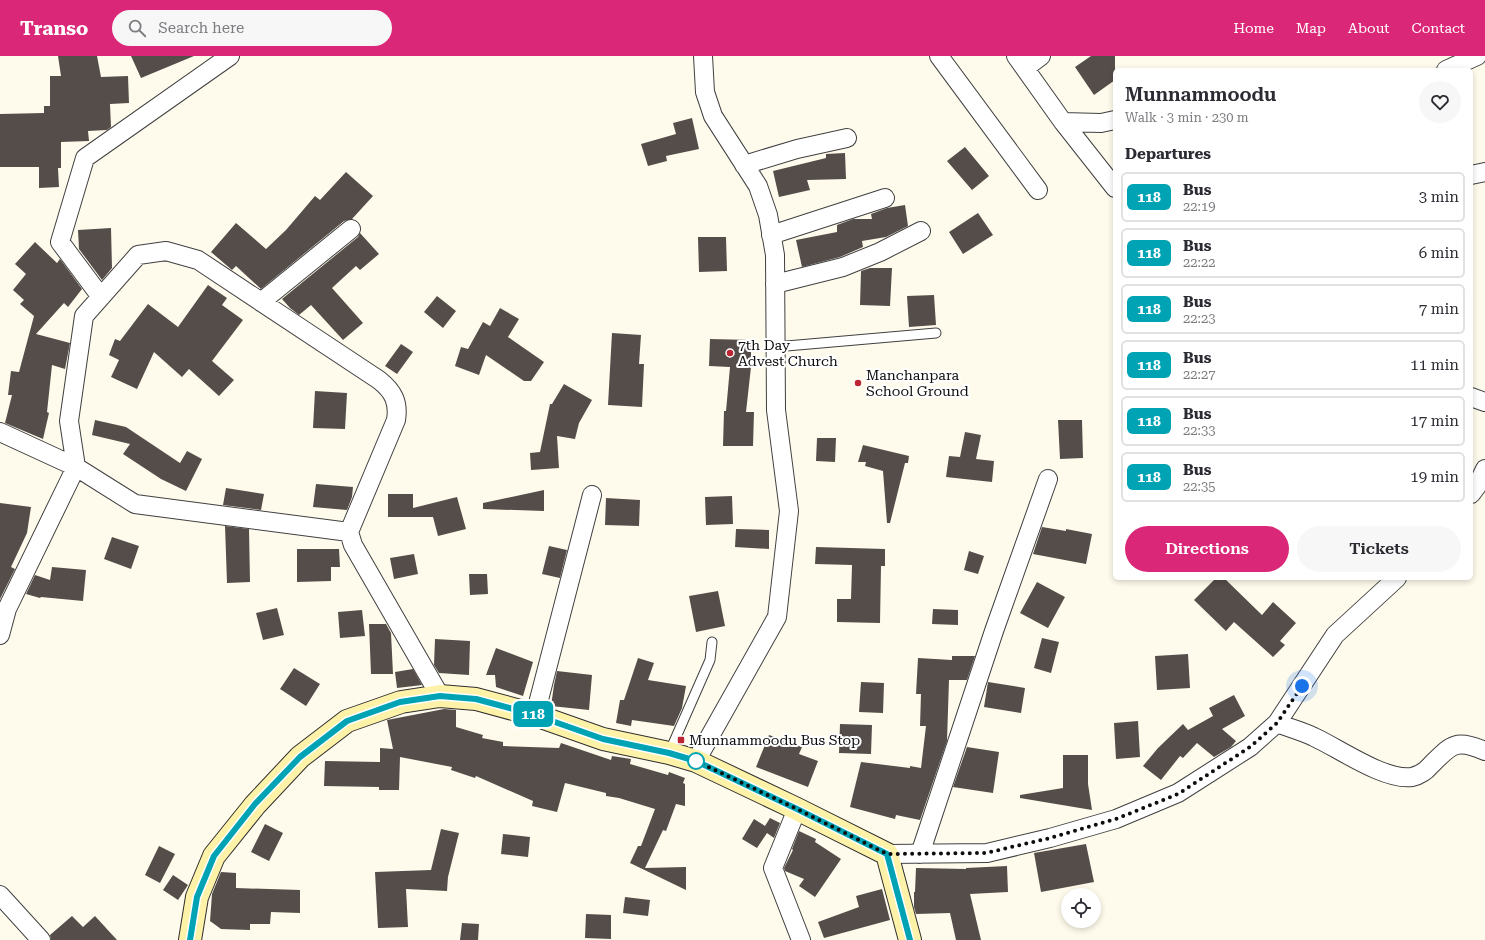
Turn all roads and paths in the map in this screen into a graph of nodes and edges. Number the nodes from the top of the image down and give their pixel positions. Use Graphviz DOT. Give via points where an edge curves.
graph roads {
  1 [pos="230,56"];
  2 [pos="703,56"];
  3 [pos="939,56"];
  4 [pos="1041,56"];
  5 [pos="1477,56"];
  6 [pos="1021,62"];
  7 [pos="1450,68"];
  8 [pos="1113,120"];
  9 [pos="1063,122"];
  10 [pos="847,138"];
  11 [pos="744,165"];
  12 [pos="1485,172"];
  13 [pos="1473,175"];
  14 [pos="1113,185"];
  15 [pos="1038,190"];
  16 [pos="885,198"];
  17 [pos="351,228"];
  18 [pos="921,231"];
  19 [pos="771,235"];
  20 [pos="775,284"];
  21 [pos="100,297"];
  22 [pos="261,302"];
  23 [pos="936,332"];
  24 [pos="775,347"];
  25 [pos="1473,398"];
  26 [pos="1485,402"];
  27 [pos="0,432"];
  28 [pos="76,467"];
  29 [pos="1485,469"];
  30 [pos="1048,479"];
  31 [pos="1473,491"];
  32 [pos="592,495"];
  33 [pos="349,532"];
  34 [pos="1395,580"];
  35 [pos="0,635"];
  36 [pos="712,642"];
  37 [pos="440,696"];
  38 [pos="535,715"];
  39 [pos="1277,723"];
  40 [pos="1485,750"];
  41 [pos="669,753"];
  42 [pos="696,761"];
  43 [pos="797,809"];
  44 [pos="887,854"];
  45 [pos="920,854"];
  46 [pos="0,895"];
  47 [pos="41,940"];
  48 [pos="190,940"];
  49 [pos="801,940"];
  50 [pos="910,940"];
  1 -- 21 [label="street" via="85,158 60,242"];
  2 -- 11 [label="street" via="705,92 713,116"];
  3 -- 15 [label="street"];
  4 -- 6 [label="street"];
  5 -- 7 [label="street"];
  6 -- 9 [label="street"];
  8 -- 9 [label="street" via="1101,123"];
  9 -- 14 [label="street"];
  10 -- 11 [label="street" via="797,149"];
  11 -- 19 [label="street" via="758,186 768,214"];
  12 -- 13 [label="street"];
  16 -- 19 [label="street"];
  17 -- 22 [label="street"];
  18 -- 20 [label="street" via="844,267"];
  19 -- 20 [label="street" via="775,255"];
  20 -- 24 [label="street"];
  21 -- 22 [label="street" via="138,255 166,251 198,260"];
  21 -- 28 [label="street" via="84,316 70,421"];
  22 -- 33 [label="street" via="388,387 394,396 396,420"];
  23 -- 24 [label="lane"];
  24 -- 42 [label="street" via="776,410 789,511 777,617"];
  25 -- 26 [label="street"];
  27 -- 28 [label="street"];
  28 -- 33 [label="street" via="135,504"];
  28 -- 35 [label="street" via="7,609"];
  29 -- 31 [label="street"];
  30 -- 45 [label="street" via="994,631"];
  32 -- 38 [label="street"];
  33 -- 37 [label="street" via="353,545"];
  34 -- 39 [label="street" via="1335,636"];
  36 -- 41 [label="lane" via="710,660"];
  37 -- 38 [label="main road" via="476,699"];
  37 -- 48 [label="main road" via="400,702 347,721 300,757 255,804 214,856 197,897"];
  38 -- 41 [label="main road" via="603,739"];
  39 -- 40 [label="street" via="1314,737 1374,768 1401,777 1422,774 1450,747 1461,744"];
  39 -- 45 [label="street" via="1250,747 1178,794 1116,819 986,853"];
  41 -- 42 [label="main road"];
  42 -- 43 [label="main road"];
  43 -- 44 [label="main road"];
  43 -- 49 [label="street" via="773,868"];
  44 -- 45 [label="street"];
  44 -- 50 [label="main road"];
  46 -- 47 [label="street"];
}
